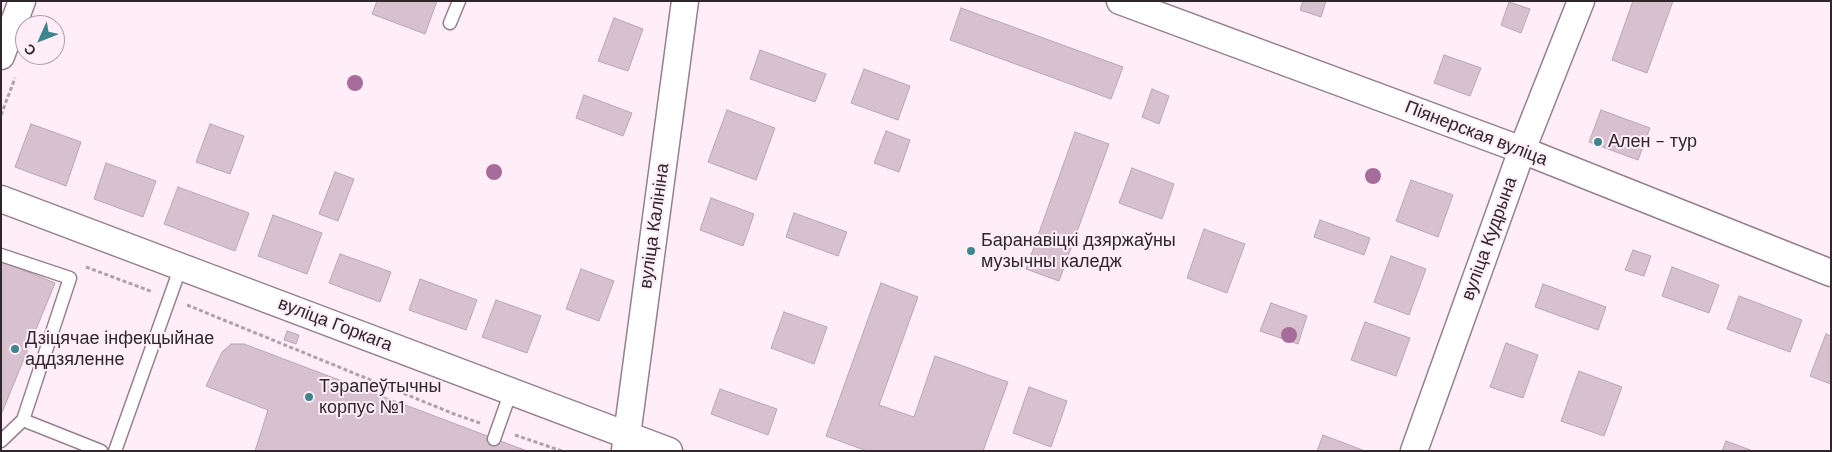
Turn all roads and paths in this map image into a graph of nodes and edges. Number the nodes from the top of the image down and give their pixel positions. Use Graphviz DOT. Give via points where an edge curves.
graph roads {
  1 [pos="22,1"];
  2 [pos="459,1"];
  3 [pos="685,1"];
  4 [pos="1120,1"];
  5 [pos="1581,1"];
  6 [pos="450,23"];
  7 [pos="10,63"];
  8 [pos="1,115"];
  9 [pos="1522,150"];
  10 [pos="1,199"];
  11 [pos="1,255"];
  12 [pos="181,266"];
  13 [pos="86,267"];
  14 [pos="1831,273"];
  15 [pos="170,298"];
  16 [pos="511,391"];
  17 [pos="23,420"];
  18 [pos="496,434"];
  19 [pos="1,441"];
  20 [pos="626,443"];
  21 [pos="101,451"];
  22 [pos="115,451"];
  23 [pos="562,451"];
  24 [pos="670,451"];
  25 [pos="1414,451"];
  1 -- 7 [label="street"];
  2 -- 6 [label="lane"];
  3 -- 20 [label="street, вуліца Калініна"];
  4 -- 9 [label="street, Піянерская вуліца"];
  5 -- 9 [label="street, вуліца Кудрына"];
  7 -- 8 [label="path"];
  9 -- 14 [label="street, Піянерская вуліца"];
  9 -- 25 [label="street, вуліца Кудрына"];
  10 -- 12 [label="street, вуліца Горкага"];
  11 -- 17 [label="lane" via="70,278"];
  12 -- 15 [label="lane"];
  12 -- 16 [label="street, вуліца Горкага"];
  13 -- 15 [label="path"];
  15 -- 18 [label="path"];
  15 -- 22 [label="lane"];
  16 -- 18 [label="lane"];
  16 -- 20 [label="street, вуліца Горкага"];
  17 -- 19 [label="lane"];
  17 -- 21 [label="lane"];
  18 -- 23 [label="path"];
  20 -- 24 [label="street, вуліца Горкага"];
}
